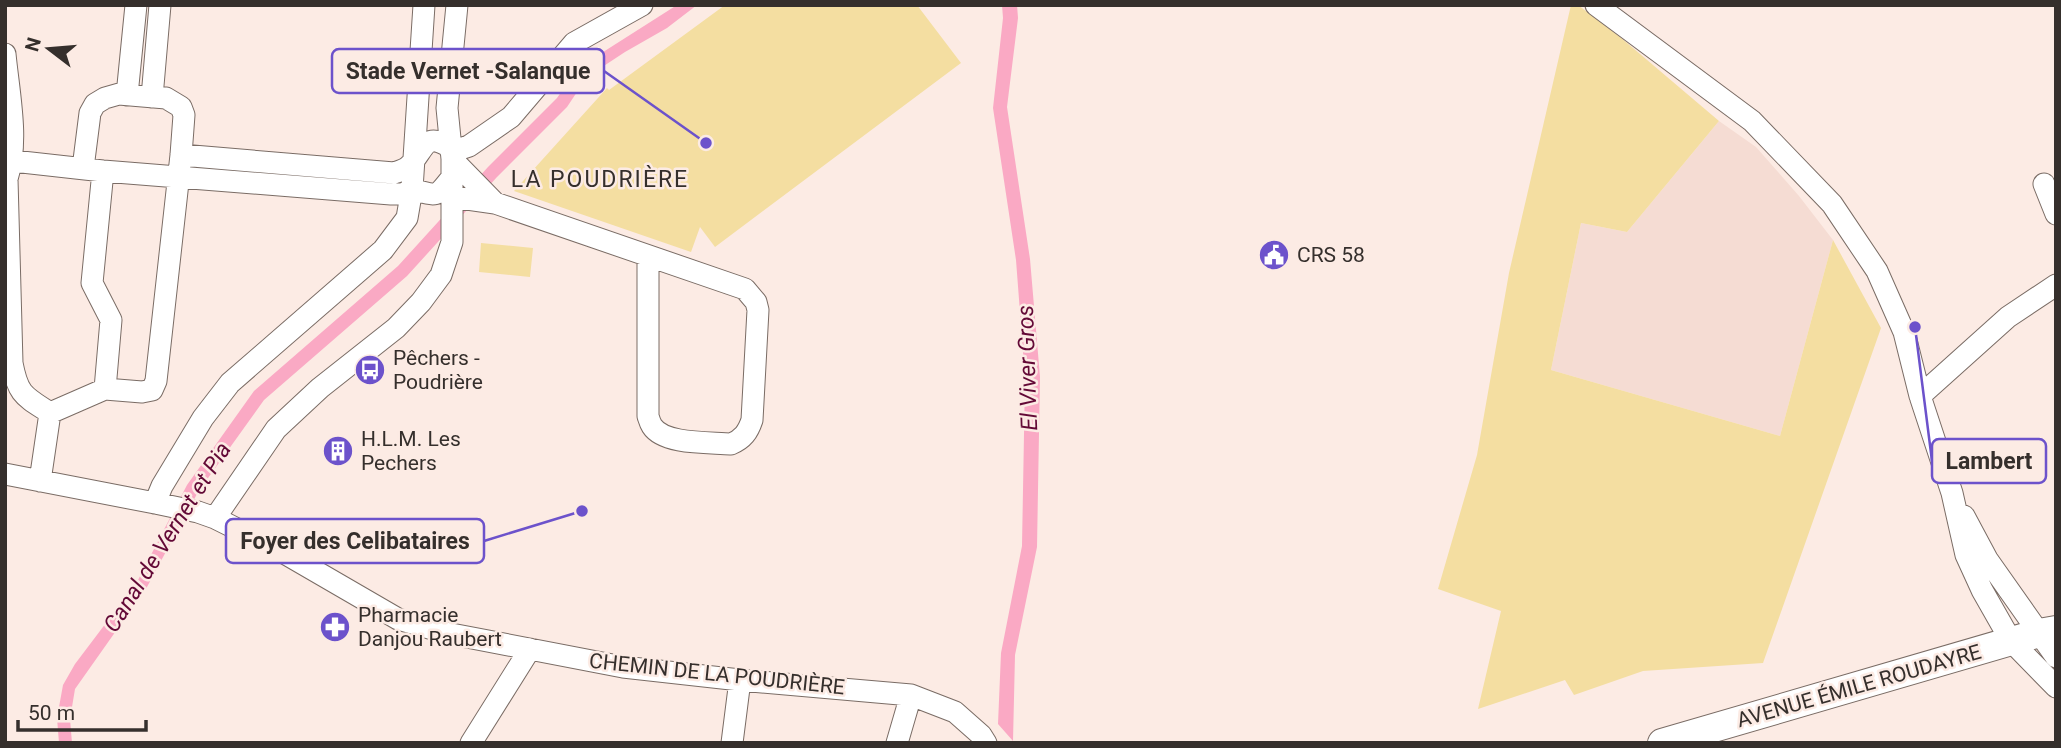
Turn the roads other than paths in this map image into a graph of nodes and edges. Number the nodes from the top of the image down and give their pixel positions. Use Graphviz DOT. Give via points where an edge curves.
graph roads {
  1 [pos="136,5"];
  2 [pos="160,5"];
  3 [pos="425,5"];
  4 [pos="457,5"];
  5 [pos="642,5"];
  6 [pos="1596,5"];
  7 [pos="5,54"];
  8 [pos="127,95"];
  9 [pos="152,97"];
  10 [pos="181,155"];
  11 [pos="413,160"];
  12 [pos="13,161"];
  13 [pos="452,166"];
  14 [pos="93,170"];
  15 [pos="177,177"];
  16 [pos="2044,184"];
  17 [pos="412,189"];
  18 [pos="495,202"];
  19 [pos="2056,214"];
  20 [pos="648,257"];
  21 [pos="2056,285"];
  22 [pos="105,389"];
  23 [pos="1920,396"];
  24 [pos="50,413"];
  25 [pos="5,474"];
  26 [pos="40,481"];
  27 [pos="1952,493"];
  28 [pos="155,503"];
  29 [pos="206,515"];
  30 [pos="2041,643"];
  31 [pos="530,649"];
  32 [pos="740,680"];
  33 [pos="2056,687"];
  34 [pos="911,695"];
  35 [pos="1704,739"];
  36 [pos="471,743"];
  37 [pos="732,743"];
  38 [pos="897,743"];
  39 [pos="986,743"];
  40 [pos="1662,743"];
  1 -- 8 [label="street"];
  2 -- 9 [label="street"];
  3 -- 11 [label="street"];
  4 -- 13 [label="street" via="447,108"];
  5 -- 13 [label="street" via="574,43 511,117 469,146"];
  6 -- 23 [label="street" via="1752,121 1832,204 1877,271 1904,332"];
  7 -- 12 [label="street"];
  8 -- 9 [label="street"];
  8 -- 14 [label="street" via="105,98 95,103 90,113"];
  9 -- 10 [label="street" via="166,98 181,107"];
  10 -- 11 [label="street" via="394,173 407,169"];
  10 -- 15 [label="street"];
  11 -- 13 [label="street" via="422,145 438,141"];
  11 -- 17 [label="street"];
  12 -- 14 [label="street"];
  12 -- 24 [label="street" via="7,180 12,363 16,384 25,397"];
  13 -- 17 [label="street" via="442,191 430,195"];
  13 -- 18 [label="street"];
  13 -- 18 [label="street"];
  13 -- 29 [label="street" via="453,242 441,275 396,328 276,429"];
  14 -- 15 [label="street"];
  14 -- 22 [label="street" via="92,283 111,320"];
  15 -- 17 [label="street" via="391,194"];
  15 -- 22 [label="street" via="156,381 152,390 142,392"];
  16 -- 19 [label="street"];
  17 -- 28 [label="street" via="407,218 383,250 230,383 203,418"];
  18 -- 20 [label="street"];
  20 -- 20 [label="street" via="648,416 652,426 670,439 731,444 740,440 752,420 756,302 745,289"];
  21 -- 23 [label="street" via="2008,317"];
  22 -- 24 [label="street"];
  23 -- 27 [label="street"];
  24 -- 26 [label="street"];
  25 -- 26 [label="street, CHEMIN DE LA POUDRIÈRE"];
  26 -- 28 [label="street, CHEMIN DE LA POUDRIÈRE"];
  27 -- 30 [label="street" via="1987,559"];
  27 -- 30 [label="street" via="1966,555 1982,590"];
  28 -- 29 [label="street, CHEMIN DE LA POUDRIÈRE"];
  29 -- 31 [label="street, CHEMIN DE LA POUDRIÈRE" via="279,550 398,618 446,633"];
  30 -- 33 [label="street"];
  30 -- 35 [label="street, AVENUE ÉMILE ROUDAYRE"];
  31 -- 32 [label="street, CHEMIN DE LA POUDRIÈRE" via="622,667"];
  31 -- 36 [label="street"];
  32 -- 34 [label="street, CHEMIN DE LA POUDRIÈRE"];
  32 -- 37 [label="street"];
  34 -- 38 [label="street"];
  34 -- 39 [label="street, CHEMIN DE LA POUDRIÈRE" via="956,712"];
  35 -- 40 [label="street, AVENUE ÉMILE ROUDAYRE"];
}
